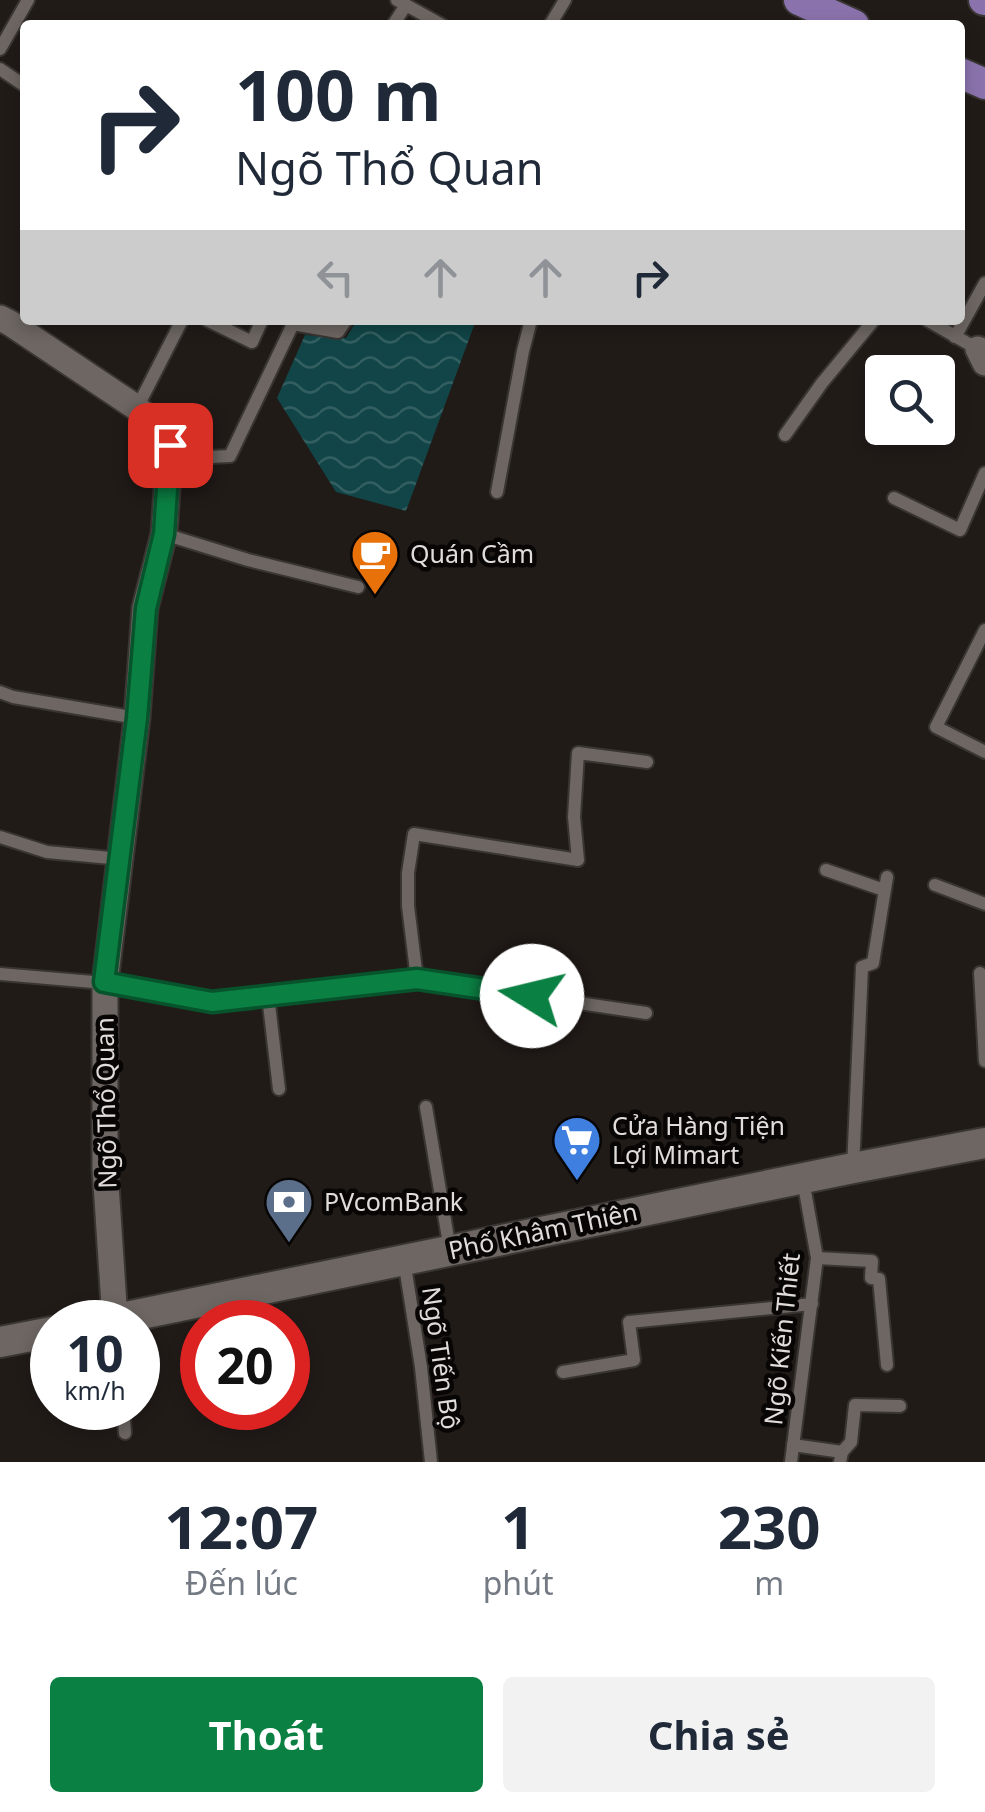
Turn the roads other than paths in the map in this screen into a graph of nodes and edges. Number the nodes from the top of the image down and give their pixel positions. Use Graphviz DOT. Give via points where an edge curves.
graph roads {
  1 [pos="28,0"];
  2 [pos="799,0"];
  3 [pos="402,2"];
  4 [pos="433,20"];
  5 [pos="843,20"];
  6 [pos="0,49"];
  7 [pos="985,283"];
  8 [pos="0,318"];
  9 [pos="179,325"];
  10 [pos="217,325"];
  11 [pos="260,325"];
  12 [pos="294,325"];
  13 [pos="300,325"];
  14 [pos="343,325"];
  15 [pos="530,325"];
  16 [pos="870,325"];
  17 [pos="935,325"];
  18 [pos="976,350"];
  19 [pos="137,408"];
  20 [pos="785,435"];
  21 [pos="170,459"];
  22 [pos="985,473"];
  23 [pos="498,492"];
  24 [pos="894,498"];
  25 [pos="164,534"];
  26 [pos="358,587"];
  27 [pos="985,630"];
  28 [pos="0,692"];
  29 [pos="137,718"];
  30 [pos="982,751"];
  31 [pos="647,762"];
  32 [pos="0,838"];
  33 [pos="121,858"];
  34 [pos="826,870"];
  35 [pos="934,885"];
  36 [pos="985,904"];
  37 [pos="980,973"];
  38 [pos="0,974"];
  39 [pos="417,979"];
  40 [pos="104,982"];
  41 [pos="268,996"];
  42 [pos="646,1014"];
  43 [pos="985,1061"];
  44 [pos="279,1088"];
  45 [pos="426,1107"];
  46 [pos="984,1149"];
  47 [pos="854,1168"];
  48 [pos="802,1178"];
  49 [pos="450,1250"];
  50 [pos="817,1258"];
  51 [pos="404,1260"];
  52 [pos="110,1300"];
  53 [pos="812,1304"];
  54 [pos="160,1312"];
  55 [pos="30,1336"];
  56 [pos="0,1342"];
  57 [pos="887,1365"];
  58 [pos="562,1372"];
  59 [pos="900,1406"];
  60 [pos="125,1430"];
  61 [pos="125,1433"];
  62 [pos="793,1446"];
  63 [pos="841,1457"];
  64 [pos="432,1462"];
  65 [pos="791,1462"];
  1 -- 6 [label="lane"];
  2 -- 5 [label="main road"];
  3 -- 4 [label="lane"];
  7 -- 18 [label="lane"];
  8 -- 19 [label="street"];
  9 -- 19 [label="lane"];
  10 -- 11 [label="lane" via="252,342"];
  12 -- 21 [label="lane" via="230,456"];
  13 -- 14 [label="lane" via="338,332"];
  15 -- 23 [label="lane"];
  16 -- 20 [label="lane"];
  17 -- 18 [label="lane"];
  19 -- 21 [label="street" via="163,433"];
  21 -- 25 [label="street, Ngõ Thổ Quan"];
  22 -- 24 [label="lane" via="960,530"];
  25 -- 26 [label="lane"];
  25 -- 29 [label="street, Ngõ Thổ Quan" via="146,608"];
  27 -- 30 [label="lane" via="936,727"];
  28 -- 29 [label="lane"];
  29 -- 33 [label="street, Ngõ Thổ Quan"];
  31 -- 39 [label="lane" via="578,753 578,860 414,834 408,906"];
  32 -- 33 [label="lane" via="47,852"];
  33 -- 40 [label="street, Ngõ Thổ Quan"];
  34 -- 47 [label="lane" via="885,884 873,963 862,967"];
  35 -- 36 [label="lane"];
  37 -- 43 [label="lane"];
  38 -- 40 [label="lane"];
  39 -- 41 [label="lane"];
  39 -- 42 [label="lane"];
  40 -- 41 [label="lane" via="212,1002"];
  40 -- 52 [label="street, Ngõ Thổ Quan"];
  41 -- 44 [label="lane"];
  45 -- 49 [label="lane"];
  46 -- 47 [label="main road, Phố Khâm Thiên"];
  47 -- 48 [label="main road, Phố Khâm Thiên"];
  48 -- 49 [label="main road, Phố Khâm Thiên"];
  48 -- 50 [label="lane, Ngõ Kiến Thiết"];
  49 -- 51 [label="main road, Phố Khâm Thiên"];
  50 -- 53 [label="lane, Ngõ Kiến Thiết"];
  50 -- 57 [label="lane" via="872,1260 872,1278 880,1279"];
  51 -- 54 [label="main road, Phố Khâm Thiên"];
  51 -- 64 [label="lane, Ngõ Tiến Bộ"];
  53 -- 58 [label="lane" via="629,1322 634,1360"];
  53 -- 62 [label="lane, Ngõ Kiến Thiết"];
  55 -- 56 [label="main road"];
  59 -- 63 [label="lane" via="855,1405 851,1442"];
  60 -- 61 [label="lane"];
  62 -- 63 [label="lane, Ngõ Kiến Thiết"];
  62 -- 65 [label="lane, Ngõ Kiến Thiết"];
}
